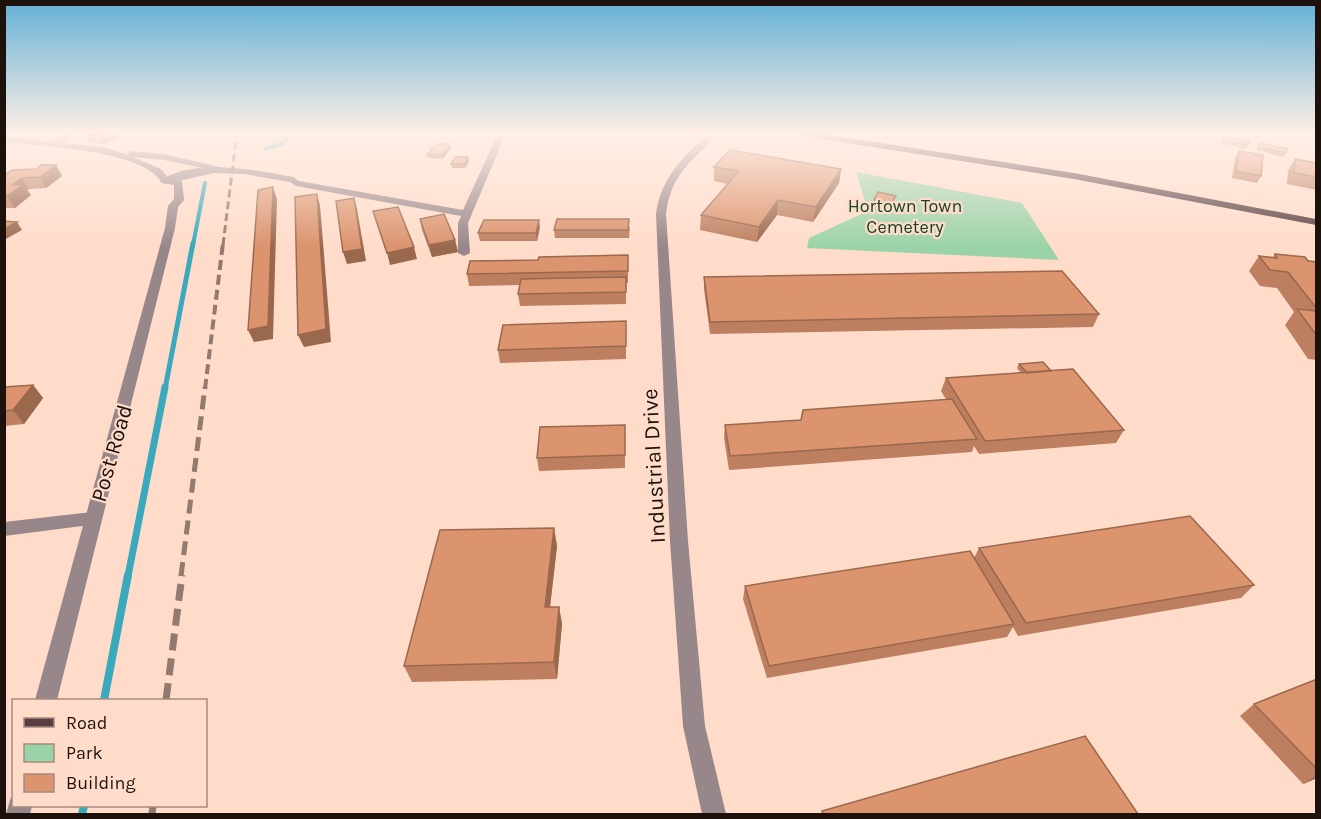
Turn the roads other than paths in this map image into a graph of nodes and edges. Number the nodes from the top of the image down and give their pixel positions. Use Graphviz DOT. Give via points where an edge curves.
graph roads {
  1 [pos="157,171"];
  2 [pos="200,171"];
  3 [pos="248,171"];
  4 [pos="485,171"];
  5 [pos="675,171"];
  6 [pos="1043,171"];
  7 [pos="165,181"];
  8 [pos="296,183"];
  9 [pos="466,214"];
  10 [pos="1317,222"];
  11 [pos="464,253"];
  12 [pos="92,519"];
  13 [pos="4,529"];
  14 [pos="46,699"];
  15 [pos="714,814"];
  1 -- 7 [label="street"];
  2 -- 7 [label="street"];
  3 -- 8 [label="street"];
  4 -- 9 [label="street"];
  5 -- 15 [label="street, Industrial Drive" via="664,190 661,214 679,541 694,726"];
  6 -- 10 [label="main road"];
  7 -- 8 [label="street" via="225,173"];
  7 -- 12 [label="street, Post Road" via="162,185 173,206 170,228 138,360"];
  8 -- 9 [label="street"];
  9 -- 11 [label="street"];
  12 -- 13 [label="street"];
  12 -- 14 [label="street, Post Road"];
}
